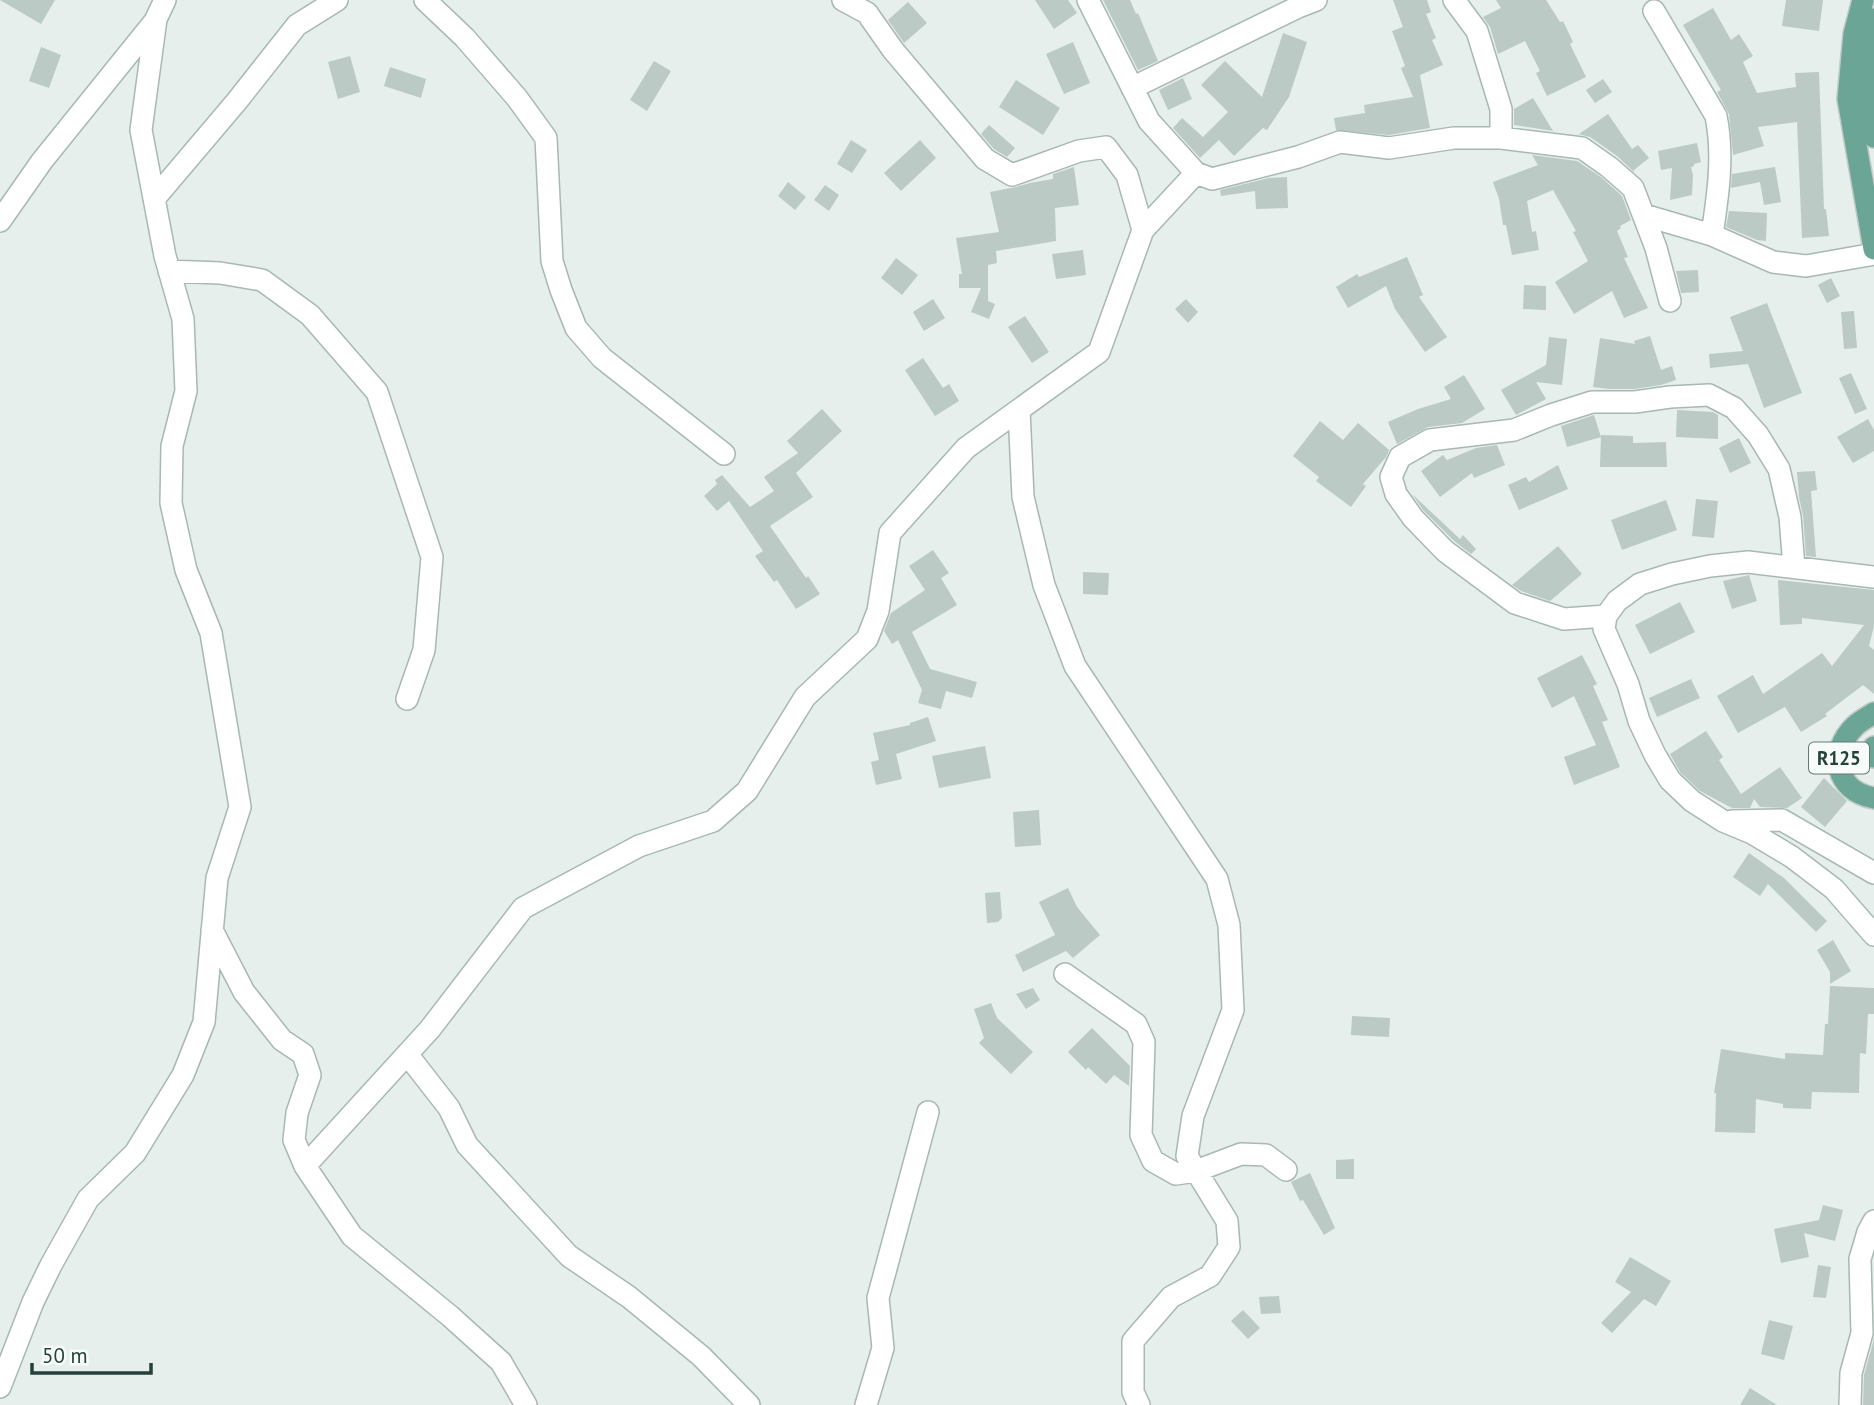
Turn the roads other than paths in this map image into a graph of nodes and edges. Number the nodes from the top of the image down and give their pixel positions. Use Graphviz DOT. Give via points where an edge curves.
graph roads {
  1 [pos="337,0"];
  2 [pos="425,0"];
  3 [pos="843,0"];
  4 [pos="1088,0"];
  5 [pos="1316,0"];
  6 [pos="1454,0"];
  7 [pos="1863,0"];
  8 [pos="160,10"];
  9 [pos="1654,10"];
  10 [pos="1874,19"];
  11 [pos="1132,88"];
  12 [pos="1874,137"];
  13 [pos="1501,138"];
  14 [pos="1196,173"];
  15 [pos="154,199"];
  16 [pos="1644,215"];
  17 [pos="0,221"];
  18 [pos="1143,230"];
  19 [pos="1712,235"];
  20 [pos="1874,251"];
  21 [pos="169,271"];
  22 [pos="1670,301"];
  23 [pos="1019,410"];
  24 [pos="723,454"];
  25 [pos="1794,566"];
  26 [pos="1874,577"];
  27 [pos="1606,616"];
  28 [pos="407,699"];
  29 [pos="1874,713"];
  30 [pos="1874,747"];
  31 [pos="1874,757"];
  32 [pos="1874,798"];
  33 [pos="1723,821"];
  34 [pos="1874,873"];
  35 [pos="212,930"];
  36 [pos="1874,935"];
  37 [pos="1065,974"];
  38 [pos="407,1054"];
  39 [pos="928,1112"];
  40 [pos="305,1166"];
  41 [pos="1286,1170"];
  42 [pos="1196,1171"];
  43 [pos="1872,1229"];
  44 [pos="0,1387"];
  45 [pos="527,1405"];
  46 [pos="749,1405"];
  47 [pos="866,1405"];
  48 [pos="1139,1405"];
  49 [pos="1850,1405"];
  1 -- 15 [label="street" via="298,25"];
  2 -- 24 [label="street" via="465,38 546,138 552,261 576,328 602,358"];
  3 -- 18 [label="street" via="867,13 985,159 1012,175 1079,151 1106,147 1127,175"];
  4 -- 11 [label="street"];
  5 -- 11 [label="street"];
  6 -- 13 [label="street" via="1477,32 1501,108"];
  7 -- 20 [label="main road" via="1854,34 1848,99"];
  8 -- 15 [label="street" via="141,130"];
  8 -- 17 [label="street"];
  9 -- 19 [label="street" via="1716,116 1720,160"];
  10 -- 12 [label="main road" via="1869,32 1868,96"];
  11 -- 14 [label="street" via="1149,121"];
  13 -- 14 [label="street" via="1454,138 1390,148 1340,142 1212,179"];
  13 -- 16 [label="street" via="1582,149 1633,188"];
  14 -- 18 [label="street"];
  15 -- 21 [label="street"];
  16 -- 19 [label="street"];
  16 -- 22 [label="street"];
  18 -- 23 [label="street" via="1099,352"];
  19 -- 20 [label="street" via="1773,262 1806,266"];
  21 -- 28 [label="street" via="262,280 310,315 377,392 432,558 424,650"];
  21 -- 35 [label="street" via="183,319 186,391 172,446 172,503 187,570 211,633 240,807 217,878"];
  23 -- 38 [label="street" via="966,448 890,533 878,611 867,639 805,697 747,791 713,821 639,846 523,908"];
  23 -- 42 [label="street" via="1023,497 1044,585 1075,666 1217,879 1228,925 1233,1010 1193,1116 1187,1156"];
  25 -- 26 [label="street"];
  25 -- 27 [label="street" via="1748,562 1672,574 1640,584"];
  25 -- 27 [label="street" via="1790,517 1779,469 1734,408 1709,395 1592,402 1514,430 1430,440 1400,457 1391,477 1395,494 1454,558 1515,603 1564,619"];
  27 -- 33 [label="street" via="1604,629 1655,755 1670,780 1692,802"];
  29 -- 32 [label="main road, R125" via="1855,725 1839,749 1839,771 1847,785 1861,796"];
  30 -- 31 [label="main road, R125"];
  33 -- 34 [label="street" via="1782,820"];
  33 -- 36 [label="street" via="1792,857 1834,889"];
  35 -- 40 [label="street" via="244,992 282,1040 303,1054 310,1075 297,1113 294,1140"];
  35 -- 44 [label="street" via="205,1022 183,1074 135,1153 88,1199 33,1302"];
  37 -- 42 [label="street" via="1136,1024 1144,1042 1141,1135 1153,1161 1176,1174"];
  38 -- 40 [label="street"];
  38 -- 46 [label="street" via="449,1108 467,1144 569,1256 629,1297 701,1356"];
  39 -- 47 [label="street" via="878,1298 883,1349"];
  40 -- 45 [label="street" via="352,1236 500,1362"];
  41 -- 42 [label="street" via="1266,1155 1241,1154"];
  42 -- 48 [label="street" via="1227,1222 1229,1247 1210,1276 1171,1297 1133,1341 1133,1392"];
  43 -- 49 [label="street" via="1860,1259 1862,1333 1851,1373"];
}
